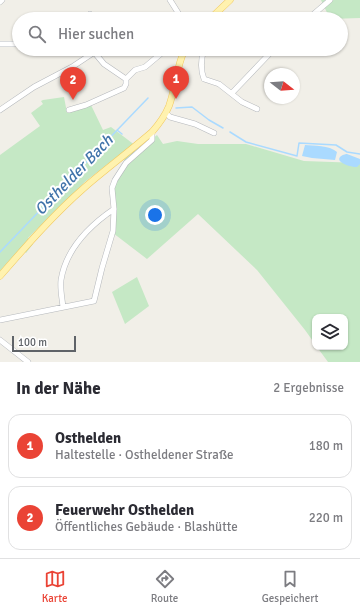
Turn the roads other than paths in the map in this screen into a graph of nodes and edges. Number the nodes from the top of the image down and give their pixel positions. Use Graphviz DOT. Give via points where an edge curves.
graph roads {
  1 [pos="2,0"];
  2 [pos="170,0"];
  3 [pos="230,0"];
  4 [pos="330,0"];
  5 [pos="0,2"];
  6 [pos="178,12"];
  7 [pos="217,12"];
  8 [pos="316,12"];
  9 [pos="0,44"];
  10 [pos="12,44"];
  11 [pos="90,56"];
  12 [pos="100,56"];
  13 [pos="158,56"];
  14 [pos="182,56"];
  15 [pos="202,56"];
  16 [pos="267,56"];
  17 [pos="126,79"];
  18 [pos="232,93"];
  19 [pos="257,109"];
  20 [pos="0,110"];
  21 [pos="69,110"];
  22 [pos="166,112"];
  23 [pos="152,132"];
  24 [pos="214,133"];
  25 [pos="114,209"];
  26 [pos="0,276"];
  27 [pos="63,308"];
  28 [pos="0,320"];
  29 [pos="0,340"];
  30 [pos="28,362"];
  1 -- 5 [label="street"];
  2 -- 6 [label="street"];
  3 -- 7 [label="main road"];
  4 -- 8 [label="street"];
  9 -- 10 [label="street"];
  11 -- 20 [label="street"];
  12 -- 17 [label="street" via="104,64"];
  13 -- 17 [label="street" via="145,67 135,70"];
  14 -- 22 [label="main road"];
  15 -- 18 [label="street" via="201,73 204,79 219,84"];
  16 -- 18 [label="street"];
  17 -- 21 [label="street" via="124,88"];
  18 -- 19 [label="street" via="242,102"];
  22 -- 23 [label="main road"];
  22 -- 24 [label="street" via="170,117"];
  23 -- 25 [label="street" via="152,140 126,163 115,180 112,188"];
  23 -- 26 [label="main road" via="57,213"];
  25 -- 27 [label="street" via="72,249 61,280"];
  25 -- 27 [label="street" via="113,231 94,301"];
  27 -- 28 [label="street"];
  29 -- 30 [label="street"];
}
